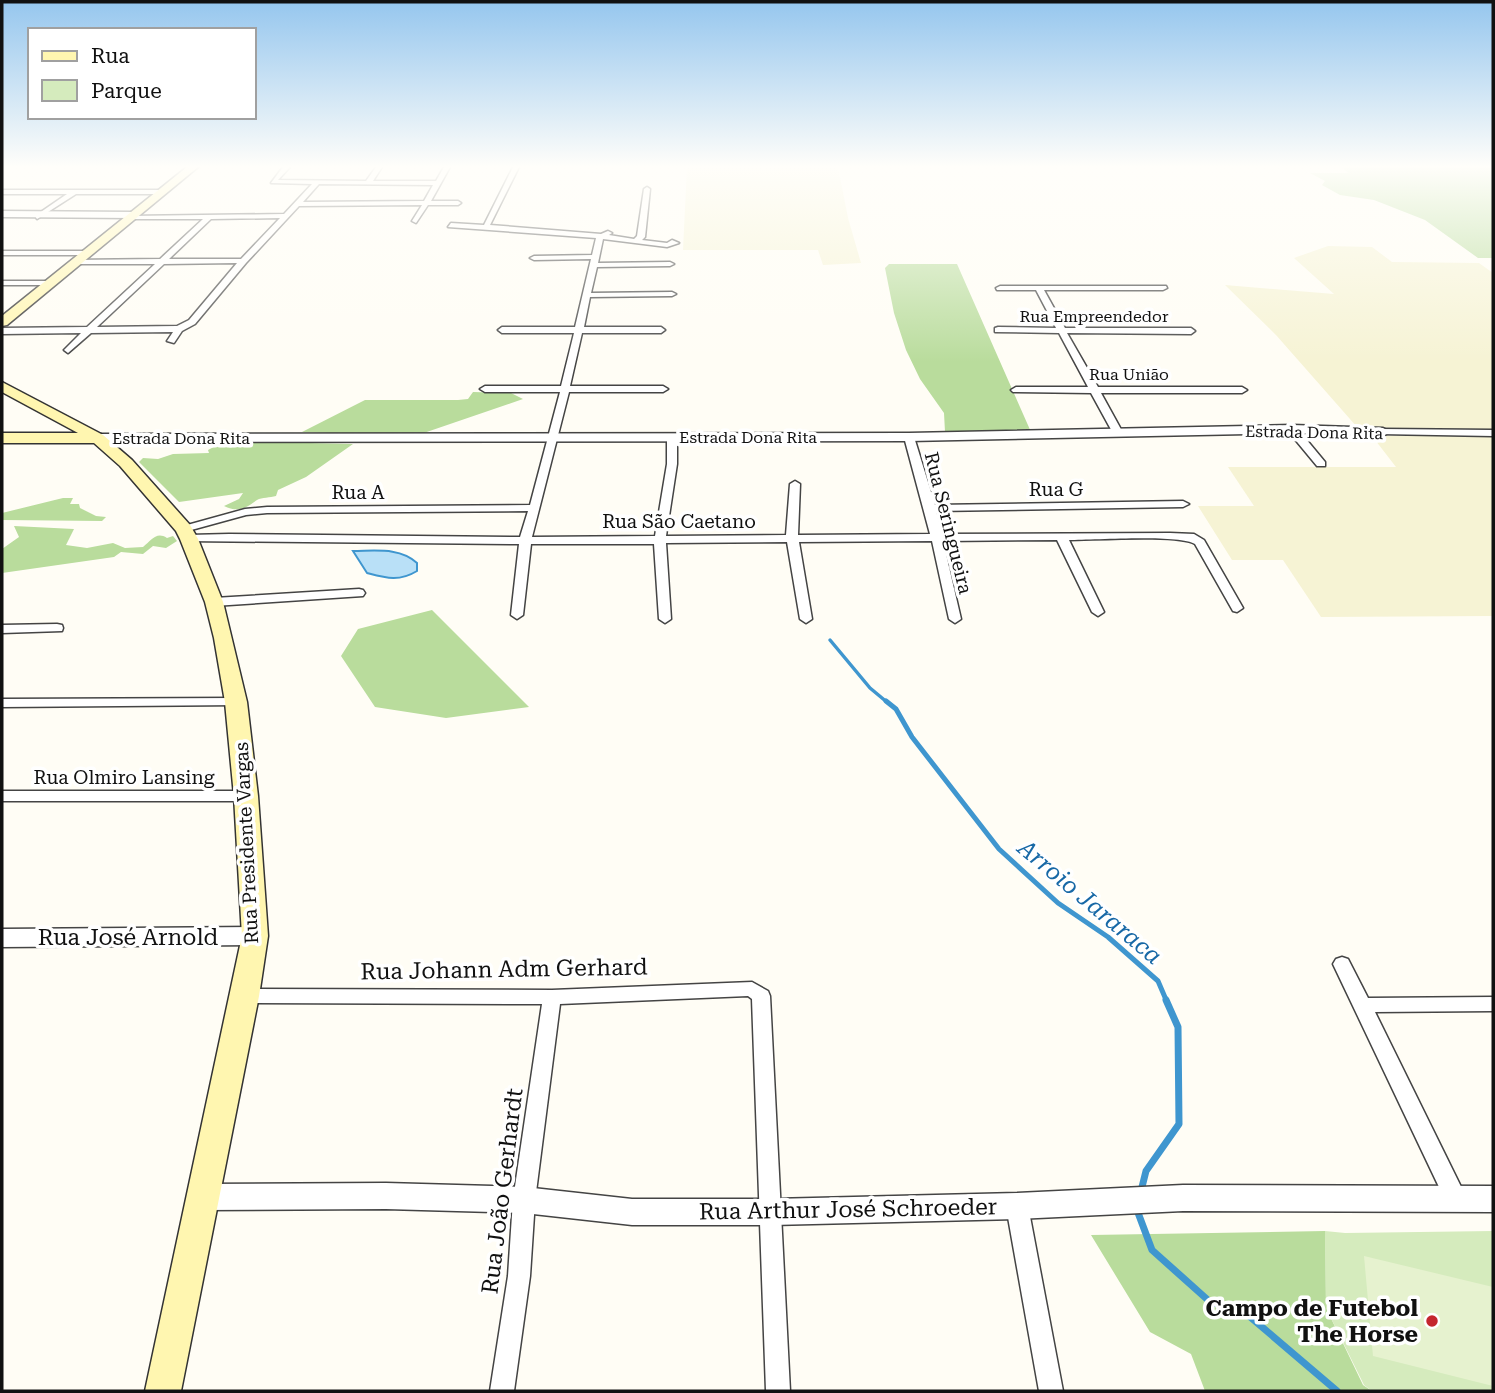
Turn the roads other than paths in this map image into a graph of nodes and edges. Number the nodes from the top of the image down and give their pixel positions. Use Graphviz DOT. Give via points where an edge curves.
graph roads {
  1 [pos="113,232"];
  2 [pos="193,232"];
  3 [pos="272,232"];
  4 [pos="571,232"];
  5 [pos="640,232"];
  6 [pos="606,235"];
  7 [pos="2,253"];
  8 [pos="87,253"];
  9 [pos="534,258"];
  10 [pos="163,261"];
  11 [pos="243,261"];
  12 [pos="595,261"];
  13 [pos="76,262"];
  14 [pos="670,264"];
  15 [pos="51,283"];
  16 [pos="2,284"];
  17 [pos="1000,288"];
  18 [pos="1163,288"];
  19 [pos="1039,289"];
  20 [pos="672,294"];
  21 [pos="587,295"];
  22 [pos="2,322"];
  23 [pos="178,329"];
  24 [pos="502,330"];
  25 [pos="579,330"];
  26 [pos="661,330"];
  27 [pos="998,330"];
  28 [pos="2,331"];
  29 [pos="89,331"];
  30 [pos="1062,331"];
  31 [pos="1191,331"];
  32 [pos="171,341"];
  33 [pos="68,350"];
  34 [pos="2,386"];
  35 [pos="663,388"];
  36 [pos="485,389"];
  37 [pos="565,389"];
  38 [pos="1093,389"];
  39 [pos="1016,390"];
  40 [pos="1242,390"];
  41 [pos="1292,429"];
  42 [pos="1383,432"];
  43 [pos="1118,433"];
  44 [pos="1493,433"];
  45 [pos="554,437"];
  46 [pos="672,437"];
  47 [pos="909,437"];
  48 [pos="2,438"];
  49 [pos="98,438"];
  50 [pos="1321,464"];
  51 [pos="795,484"];
  52 [pos="1182,504"];
  53 [pos="535,508"];
  54 [pos="930,509"];
  55 [pos="187,534"];
  56 [pos="934,537"];
  57 [pos="792,538"];
  58 [pos="1062,538"];
  59 [pos="660,539"];
  60 [pos="525,541"];
  61 [pos="359,593"];
  62 [pos="214,603"];
  63 [pos="1237,608"];
  64 [pos="1098,612"];
  65 [pos="517,615"];
  66 [pos="665,619"];
  67 [pos="806,619"];
  68 [pos="955,619"];
  69 [pos="57,628"];
  70 [pos="2,629"];
  71 [pos="236,702"];
  72 [pos="2,703"];
  73 [pos="2,796"];
  74 [pos="246,796"];
  75 [pos="254,936"];
  76 [pos="2,938"];
  77 [pos="1342,964"];
  78 [pos="245,996"];
  79 [pos="552,997"];
  80 [pos="1493,1004"];
  81 [pos="1364,1005"];
  82 [pos="203,1197"];
  83 [pos="1493,1199"];
  84 [pos="524,1200"];
  85 [pos="1457,1200"];
  86 [pos="1017,1206"];
  87 [pos="772,1212"];
  88 [pos="163,1391"];
  89 [pos="502,1391"];
  90 [pos="778,1391"];
  91 [pos="1051,1391"];
  1 -- 8 [label="main road"];
  2 -- 10 [label="street"];
  3 -- 11 [label="street"];
  4 -- 6 [label="street"];
  5 -- 6 [label="street" via="639,239"];
  6 -- 12 [label="street" via="600,238"];
  7 -- 8 [label="street"];
  8 -- 13 [label="main road"];
  9 -- 12 [label="street"];
  10 -- 11 [label="street"];
  10 -- 13 [label="street"];
  10 -- 29 [label="street"];
  11 -- 23 [label="street" via="192,322"];
  12 -- 14 [label="street"];
  12 -- 21 [label="street"];
  13 -- 15 [label="main road"];
  15 -- 16 [label="street"];
  15 -- 22 [label="main road"];
  17 -- 19 [label="street"];
  18 -- 19 [label="street"];
  19 -- 30 [label="street"];
  20 -- 21 [label="street"];
  21 -- 25 [label="street"];
  23 -- 29 [label="street"];
  23 -- 32 [label="street"];
  24 -- 25 [label="street"];
  25 -- 26 [label="street"];
  25 -- 37 [label="street"];
  27 -- 30 [label="street, Rua Empreendedor"];
  28 -- 29 [label="street"];
  29 -- 33 [label="street"];
  30 -- 31 [label="street, Rua Empreendedor"];
  30 -- 38 [label="street"];
  34 -- 49 [label="main road, Rua Presidente Vargas"];
  35 -- 37 [label="street"];
  36 -- 37 [label="street"];
  37 -- 45 [label="street"];
  38 -- 39 [label="street, Rua União"];
  38 -- 40 [label="street, Rua União"];
  38 -- 43 [label="street"];
  41 -- 42 [label="street, Estrada Dona Rita"];
  41 -- 43 [label="street, Estrada Dona Rita"];
  41 -- 50 [label="street"];
  42 -- 44 [label="street, Estrada Dona Rita"];
  43 -- 47 [label="street, Estrada Dona Rita"];
  45 -- 46 [label="street, Estrada Dona Rita"];
  45 -- 49 [label="street, Estrada Dona Rita"];
  45 -- 53 [label="street"];
  46 -- 47 [label="street, Estrada Dona Rita"];
  46 -- 59 [label="street"];
  47 -- 54 [label="street, Rua Seringueira"];
  48 -- 49 [label="main road, Estrada Dona Rita"];
  49 -- 55 [label="main road, Rua Presidente Vargas" via="126,463"];
  51 -- 57 [label="street"];
  52 -- 54 [label="street, Rua G"];
  53 -- 55 [label="street, Rua A" via="267,510 245,512"];
  53 -- 60 [label="street"];
  54 -- 56 [label="street, Rua Seringueira"];
  55 -- 60 [label="street, Rua São Caetano"];
  55 -- 62 [label="main road, Rua Presidente Vargas"];
  56 -- 57 [label="street, Rua São Caetano"];
  56 -- 58 [label="street, Rua São Caetano"];
  56 -- 68 [label="street, Rua Seringueira"];
  57 -- 59 [label="street, Rua São Caetano"];
  57 -- 67 [label="street"];
  58 -- 63 [label="street, Rua São Caetano" via="1194,538"];
  58 -- 64 [label="street"];
  59 -- 60 [label="street, Rua São Caetano"];
  59 -- 66 [label="street"];
  60 -- 65 [label="street"];
  61 -- 62 [label="street"];
  62 -- 71 [label="main road, Rua Presidente Vargas"];
  69 -- 70 [label="street"];
  71 -- 72 [label="street"];
  71 -- 74 [label="main road, Rua Presidente Vargas"];
  73 -- 74 [label="street, Rua Olmiro Lansing"];
  74 -- 75 [label="main road, Rua Presidente Vargas"];
  75 -- 76 [label="street, Rua José Arnold"];
  75 -- 78 [label="main road, Rua Presidente Vargas"];
  77 -- 81 [label="street"];
  78 -- 79 [label="street, Rua Johann Adm Gerhard"];
  78 -- 82 [label="main road, Rua Presidente Vargas"];
  79 -- 84 [label="street, Rua João Gerhardt"];
  79 -- 87 [label="street, Rua Johann Adm Gerhard" via="732,988 752,989 761,996"];
  80 -- 81 [label="street"];
  81 -- 85 [label="street"];
  82 -- 84 [label="street, Rua Arthur José Schroeder"];
  82 -- 88 [label="main road, Rua Presidente Vargas"];
  83 -- 85 [label="street, Rua Arthur José Schroeder"];
  84 -- 87 [label="street, Rua Arthur José Schroeder" via="632,1212"];
  84 -- 89 [label="street, Rua João Gerhardt" via="520,1276"];
  85 -- 86 [label="street, Rua Arthur José Schroeder" via="1183,1198"];
  86 -- 87 [label="street, Rua Arthur José Schroeder"];
  86 -- 91 [label="street"];
  87 -- 90 [label="street"];
}
